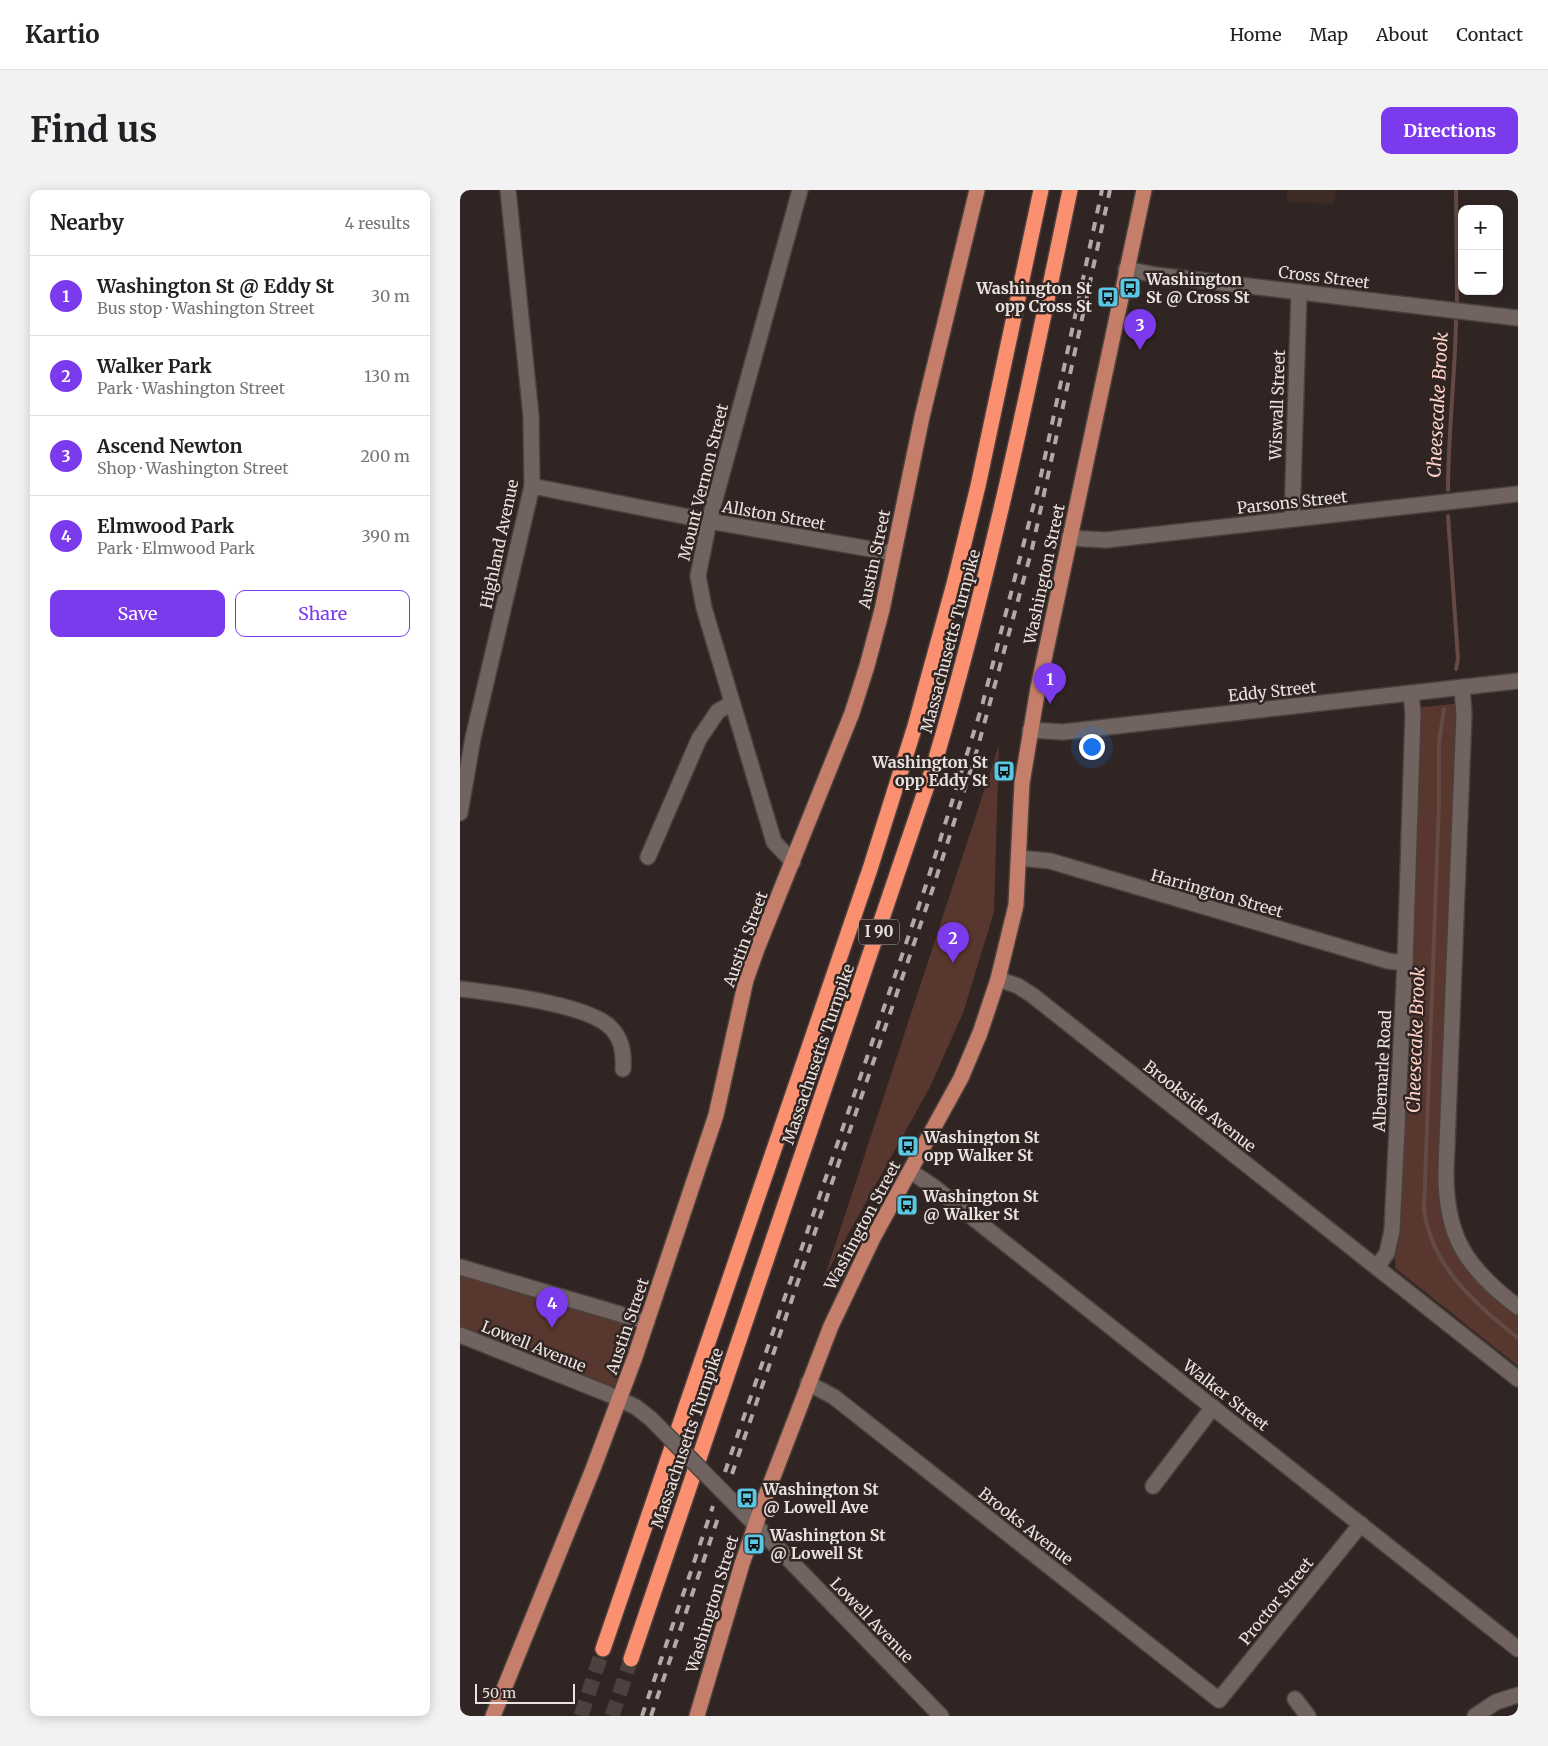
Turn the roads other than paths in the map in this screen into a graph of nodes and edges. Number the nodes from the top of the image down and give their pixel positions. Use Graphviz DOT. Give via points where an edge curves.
graph roads {
  1 [pos="508,190"];
  2 [pos="800,190"];
  3 [pos="977,190"];
  4 [pos="1041,190"];
  5 [pos="1070,190"];
  6 [pos="1144,190"];
  7 [pos="1126,269"];
  8 [pos="1299,292"];
  9 [pos="1518,318"];
  10 [pos="532,486"];
  11 [pos="1518,494"];
  12 [pos="1292,520"];
  13 [pos="709,522"];
  14 [pos="1069,538"];
  15 [pos="893,553"];
  16 [pos="1518,681"];
  17 [pos="1462,687"];
  18 [pos="1411,693"];
  19 [pos="731,704"];
  20 [pos="1030,730"];
  21 [pos="460,812"];
  22 [pos="648,857"];
  23 [pos="1019,858"];
  24 [pos="793,862"];
  25 [pos="1405,963"];
  26 [pos="998,979"];
  27 [pos="460,989"];
  28 [pos="623,1069"];
  29 [pos="910,1171"];
  30 [pos="460,1267"];
  31 [pos="1377,1267"];
  32 [pos="1518,1307"];
  33 [pos="647,1322"];
  34 [pos="460,1335"];
  35 [pos="1518,1379"];
  36 [pos="808,1383"];
  37 [pos="620,1400"];
  38 [pos="1213,1407"];
  39 [pos="1153,1486"];
  40 [pos="1361,1524"];
  41 [pos="756,1525"];
  42 [pos="603,1649"];
  43 [pos="1518,1649"];
  44 [pos="631,1659"];
  45 [pos="1518,1695"];
  46 [pos="1295,1699"];
  47 [pos="1219,1700"];
  48 [pos="493,1716"];
  49 [pos="697,1716"];
  50 [pos="941,1716"];
  51 [pos="1308,1716"];
  52 [pos="1475,1716"];
  1 -- 10 [label="street, Highland Avenue" via="530,416"];
  2 -- 13 [label="street, Mount Vernon Street"];
  3 -- 15 [label="main road, Austin Street" via="926,399"];
  4 -- 42 [label="highway, Massachusetts Turnpike / I 90" via="978,486 915,726"];
  5 -- 44 [label="highway, Massachusetts Turnpike / I 90" via="998,526 937,756"];
  6 -- 7 [label="main road, Washington Street"];
  7 -- 8 [label="street, Cross Street"];
  7 -- 14 [label="main road, Washington Street"];
  8 -- 9 [label="street, Cross Street"];
  8 -- 12 [label="street, Wiswall Street"];
  10 -- 13 [label="street, Allston Street"];
  10 -- 21 [label="street, Highland Avenue" via="473,738"];
  11 -- 12 [label="street, Parsons Street"];
  12 -- 14 [label="street, Parsons Street" via="1100,540"];
  13 -- 15 [label="street, Allston Street"];
  13 -- 19 [label="street, Mount Vernon Street" via="700,559 700,592"];
  14 -- 20 [label="main road, Washington Street"];
  15 -- 24 [label="main road, Austin Street" via="882,610 858,694"];
  16 -- 17 [label="street, Eddy Street"];
  17 -- 18 [label="street, Eddy Street"];
  17 -- 32 [label="street" via="1464,715 1447,1204 1452,1228 1465,1256 1485,1280"];
  18 -- 20 [label="street, Eddy Street" via="1063,732"];
  18 -- 25 [label="street, Albemarle Road"];
  19 -- 22 [label="street" via="718,711 700,739"];
  19 -- 24 [label="street, Mount Vernon Street" via="774,842"];
  20 -- 23 [label="main road, Washington Street" via="1022,791"];
  23 -- 25 [label="street, Harrington Street" via="1050,861 1388,961"];
  23 -- 26 [label="main road, Washington Street" via="1014,913"];
  24 -- 33 [label="main road, Austin Street" via="746,980 716,1115"];
  25 -- 31 [label="street, Albemarle Road" via="1392,1230 1387,1253"];
  26 -- 29 [label="main road, Washington Street" via="964,1073"];
  26 -- 31 [label="street, Brookside Avenue" via="1032,995"];
  27 -- 28 [label="street" via="544,1003 601,1021 610,1027 622,1045"];
  29 -- 36 [label="main road, Washington Street" via="852,1280"];
  29 -- 38 [label="street, Walker Street"];
  30 -- 33 [label="street"];
  31 -- 35 [label="street"];
  33 -- 37 [label="main road, Austin Street"];
  34 -- 37 [label="street, Lowell Avenue"];
  36 -- 41 [label="main road, Washington Street"];
  36 -- 47 [label="street, Brooks Avenue" via="829,1394"];
  37 -- 41 [label="street, Lowell Avenue, bridge" via="651,1419"];
  37 -- 48 [label="main road, Austin Street"];
  38 -- 39 [label="street"];
  38 -- 40 [label="street, Walker Street"];
  40 -- 43 [label="street, Walker Street"];
  40 -- 47 [label="street, Proctor Street"];
  41 -- 49 [label="main road, Washington Street"];
  41 -- 50 [label="street, Lowell Avenue"];
  45 -- 52 [label="street" via="1496,1702"];
  46 -- 51 [label="street"];
}
